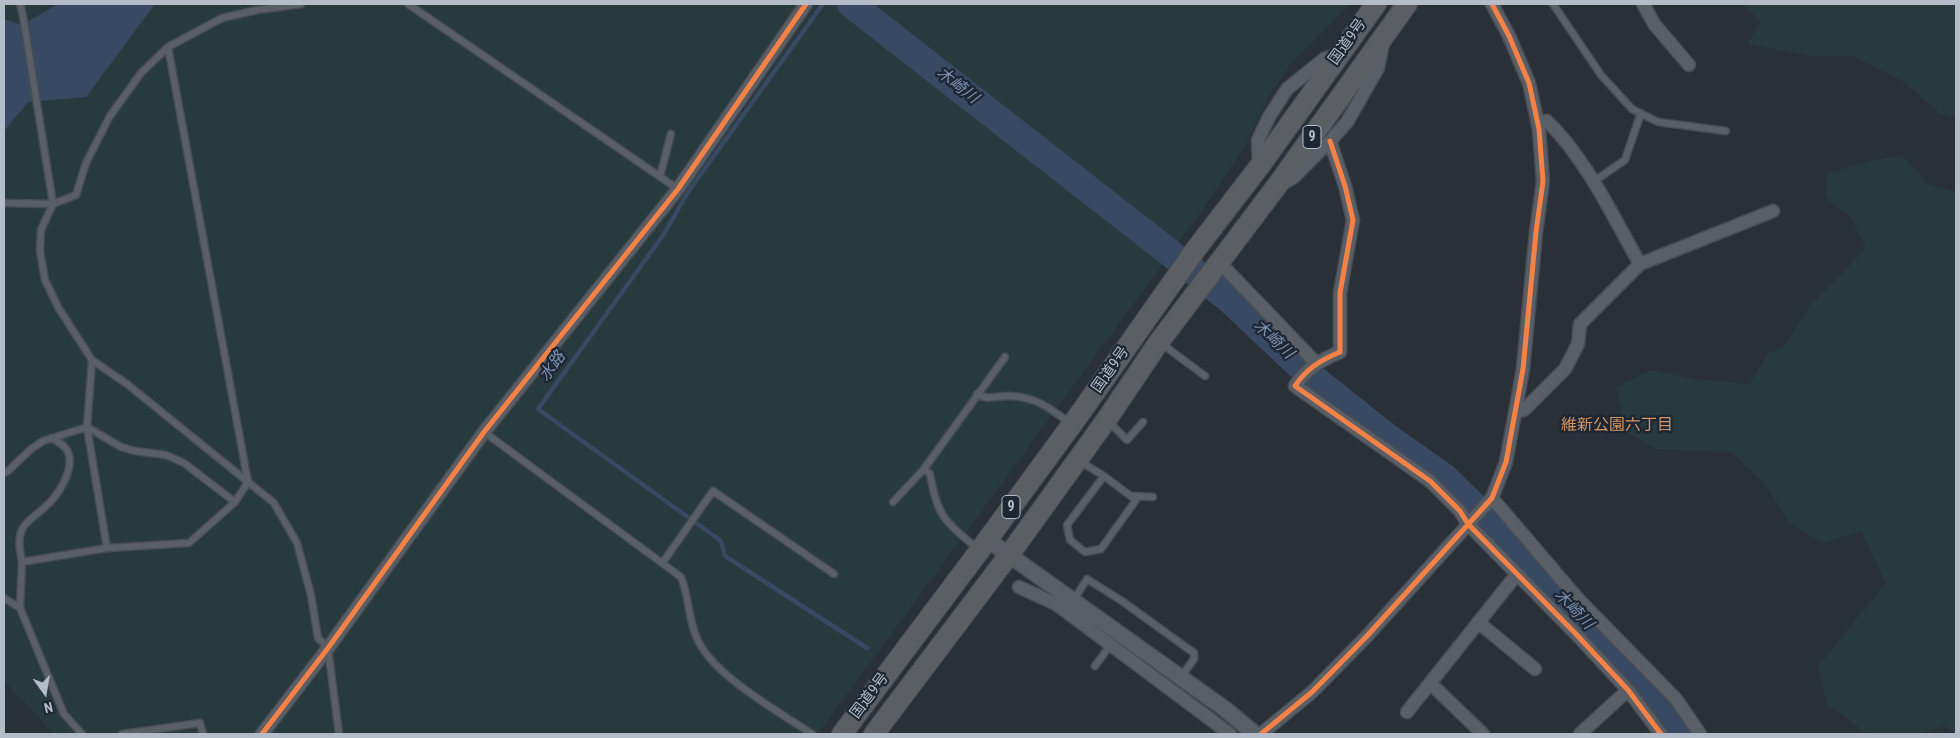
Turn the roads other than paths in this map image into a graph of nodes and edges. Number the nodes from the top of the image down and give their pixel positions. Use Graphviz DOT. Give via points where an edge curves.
graph roads {
  1 [pos="20,4"];
  2 [pos="301,4"];
  3 [pos="408,4"];
  4 [pos="806,4"];
  5 [pos="1376,4"];
  6 [pos="1407,4"];
  7 [pos="1492,4"];
  8 [pos="1554,4"];
  9 [pos="1643,4"];
  10 [pos="1384,36"];
  11 [pos="168,47"];
  12 [pos="1689,65"];
  13 [pos="1640,113"];
  14 [pos="1537,122"];
  15 [pos="1726,131"];
  16 [pos="670,134"];
  17 [pos="1330,141"];
  18 [pos="660,176"];
  19 [pos="1593,182"];
  20 [pos="1276,187"];
  21 [pos="678,189"];
  22 [pos="4,203"];
  23 [pos="53,204"];
  24 [pos="1773,211"];
  25 [pos="1640,264"];
  26 [pos="1217,265"];
  27 [pos="1159,342"];
  28 [pos="1005,357"];
  29 [pos="92,360"];
  30 [pos="1316,362"];
  31 [pos="1205,376"];
  32 [pos="977,394"];
  33 [pos="1515,412"];
  34 [pos="1107,419"];
  35 [pos="1143,422"];
  36 [pos="1072,424"];
  37 [pos="87,427"];
  38 [pos="484,432"];
  39 [pos="50,438"];
  40 [pos="1077,460"];
  41 [pos="924,470"];
  42 [pos="4,473"];
  43 [pos="1104,476"];
  44 [pos="248,482"];
  45 [pos="1130,496"];
  46 [pos="1152,497"];
  47 [pos="1492,498"];
  48 [pos="235,502"];
  49 [pos="893,502"];
  50 [pos="1468,524"];
  51 [pos="984,545"];
  52 [pos="107,548"];
  53 [pos="1008,555"];
  54 [pos="22,562"];
  55 [pos="663,562"];
  56 [pos="834,574"];
  57 [pos="1517,574"];
  58 [pos="1019,587"];
  59 [pos="4,598"];
  60 [pos="1073,601"];
  61 [pos="20,608"];
  62 [pos="1478,622"];
  63 [pos="1115,640"];
  64 [pos="328,648"];
  65 [pos="1095,666"];
  66 [pos="1535,669"];
  67 [pos="1180,677"];
  68 [pos="1430,683"];
  69 [pos="1628,690"];
  70 [pos="1407,712"];
  71 [pos="82,734"];
  72 [pos="122,734"];
  73 [pos="203,734"];
  74 [pos="262,734"];
  75 [pos="339,734"];
  76 [pos="812,734"];
  77 [pos="842,734"];
  78 [pos="874,734"];
  79 [pos="1230,734"];
  80 [pos="1254,734"];
  81 [pos="1261,734"];
  82 [pos="1484,734"];
  83 [pos="1580,734"];
  84 [pos="1661,734"];
  85 [pos="1700,734"];
  1 -- 23 [label="lane"];
  2 -- 11 [label="lane" via="222,18"];
  3 -- 18 [label="lane"];
  4 -- 21 [label="street"];
  5 -- 36 [label="highway, 国道9号 / 9" via="1176,276"];
  6 -- 10 [label="highway, 国道9号 / 9"];
  7 -- 14 [label="street" via="1529,83"];
  8 -- 13 [label="lane" via="1601,75 1632,109"];
  9 -- 12 [label="street"];
  10 -- 17 [label="street" via="1378,68 1347,122"];
  10 -- 20 [label="highway, 国道9号 / 9"];
  11 -- 23 [label="lane" via="141,73 110,116 86,163 76,195"];
  11 -- 44 [label="lane"];
  13 -- 15 [label="lane" via="1658,122"];
  13 -- 19 [label="lane" via="1625,160"];
  14 -- 19 [label="street" via="1547,121 1561,135"];
  14 -- 33 [label="street" via="1543,180 1523,369"];
  16 -- 18 [label="lane"];
  17 -- 20 [label="street" via="1294,177"];
  17 -- 30 [label="street" via="1353,220 1340,293 1340,352"];
  18 -- 21 [label="lane"];
  19 -- 25 [label="street"];
  20 -- 26 [label="highway, 国道9号 / 9"];
  21 -- 38 [label="street"];
  22 -- 23 [label="lane"];
  23 -- 29 [label="lane" via="41,230 40,251 45,280"];
  24 -- 25 [label="street"];
  25 -- 33 [label="street" via="1580,324 1578,344 1565,369 1524,410"];
  26 -- 27 [label="highway, 国道9号 / 9"];
  26 -- 30 [label="street"];
  27 -- 31 [label="lane"];
  27 -- 34 [label="highway, 国道9号 / 9"];
  28 -- 32 [label="lane"];
  29 -- 37 [label="lane"];
  29 -- 44 [label="lane" via="127,384"];
  30 -- 50 [label="street" via="1295,386 1430,481 1460,511"];
  32 -- 36 [label="lane" via="982,398 1010,396 1034,399"];
  32 -- 41 [label="lane"];
  33 -- 47 [label="street" via="1506,462"];
  34 -- 35 [label="lane" via="1127,440"];
  34 -- 40 [label="highway, 国道9号 / 9"];
  36 -- 51 [label="highway, 国道9号 / 9"];
  37 -- 39 [label="lane"];
  37 -- 48 [label="lane" via="121,447 166,455 184,463"];
  37 -- 52 [label="lane"];
  38 -- 55 [label="lane"];
  38 -- 64 [label="street"];
  39 -- 42 [label="lane" via="31,449"];
  39 -- 54 [label="lane" via="65,446 70,461 56,494 23,527 19,536"];
  40 -- 43 [label="lane"];
  40 -- 53 [label="highway, 国道9号 / 9"];
  41 -- 49 [label="lane"];
  41 -- 51 [label="lane" via="930,474 934,498 952,528"];
  43 -- 45 [label="lane"];
  43 -- 45 [label="lane" via="1067,525 1070,540 1085,552 1100,549 1136,500"];
  44 -- 48 [label="lane"];
  44 -- 64 [label="lane" via="274,503 297,542 318,638"];
  45 -- 46 [label="lane"];
  47 -- 50 [label="street"];
  47 -- 85 [label="street" via="1579,600 1676,699"];
  48 -- 52 [label="lane" via="189,543"];
  50 -- 57 [label="street"];
  50 -- 81 [label="street" via="1312,692"];
  51 -- 53 [label="street"];
  51 -- 77 [label="highway, 国道9号 / 9"];
  52 -- 54 [label="lane"];
  53 -- 60 [label="street"];
  53 -- 78 [label="highway, 国道9号 / 9"];
  54 -- 61 [label="lane"];
  55 -- 56 [label="lane" via="713,491"];
  55 -- 76 [label="lane" via="681,577 696,636 716,665"];
  57 -- 62 [label="street"];
  57 -- 69 [label="street"];
  58 -- 63 [label="street" via="1056,604"];
  59 -- 61 [label="lane"];
  60 -- 63 [label="street"];
  60 -- 67 [label="lane" via="1087,579 1178,640 1194,653 1194,659"];
  61 -- 71 [label="lane" via="64,714"];
  62 -- 66 [label="street"];
  62 -- 68 [label="street"];
  63 -- 65 [label="lane"];
  63 -- 67 [label="street"];
  63 -- 79 [label="street"];
  64 -- 74 [label="street"];
  64 -- 75 [label="lane"];
  67 -- 80 [label="street"];
  68 -- 70 [label="street"];
  68 -- 82 [label="street"];
  69 -- 83 [label="street"];
  69 -- 84 [label="street"];
  72 -- 73 [label="lane" via="200,723"];
}
